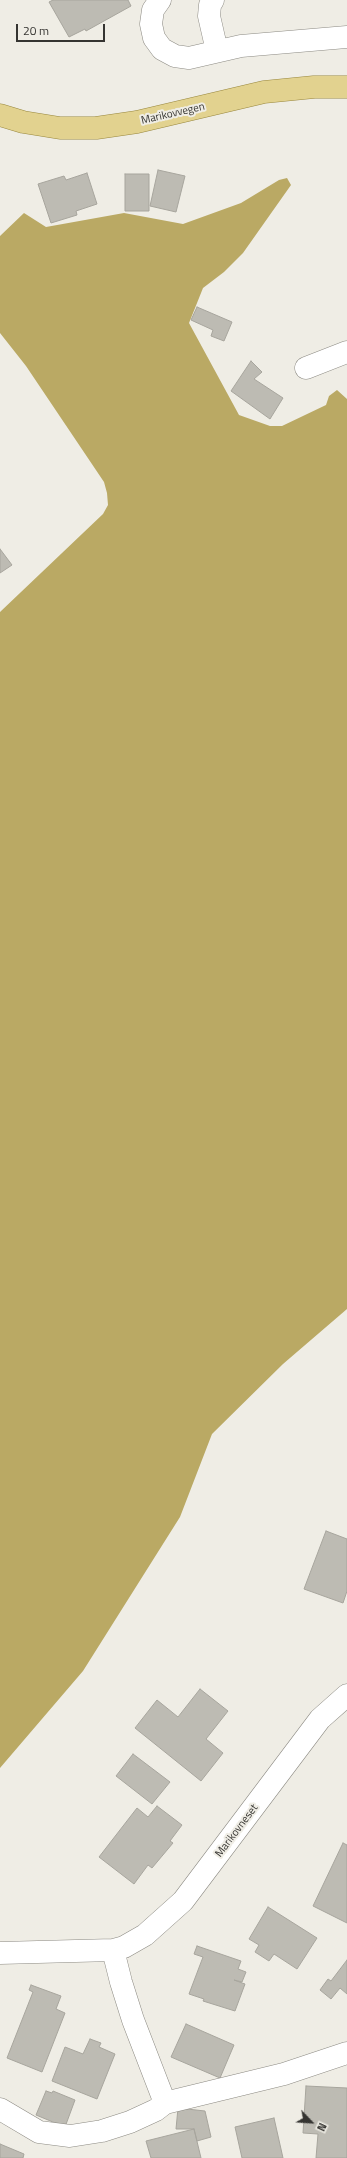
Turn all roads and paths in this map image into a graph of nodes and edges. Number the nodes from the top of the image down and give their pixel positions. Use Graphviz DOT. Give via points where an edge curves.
graph roads {
  1 [pos="160,0"];
  2 [pos="213,0"];
  3 [pos="347,37"];
  4 [pos="217,51"];
  5 [pos="347,87"];
  6 [pos="0,115"];
  7 [pos="347,352"];
  8 [pos="306,368"];
  9 [pos="347,1695"];
  10 [pos="113,1950"];
  11 [pos="0,1953"];
  12 [pos="347,2053"];
  13 [pos="165,2102"];
  14 [pos="0,2109"];
  1 -- 4 [label="street" via="153,10 151,24 154,38 162,49 175,56 189,58"];
  2 -- 4 [label="street" via="209,16"];
  3 -- 4 [label="street" via="241,46"];
  5 -- 6 [label="main road, Marikovvegen" via="264,92 136,122 96,128 60,128"];
  7 -- 8 [label="street"];
  9 -- 10 [label="street, Marikovneset" via="320,1719 183,1901 145,1935"];
  10 -- 11 [label="street, Marikovneset"];
  10 -- 13 [label="street" via="133,2020"];
  12 -- 13 [label="street" via="284,2074"];
  13 -- 14 [label="street" via="156,2110 130,2122 102,2131 70,2136 39,2132"];
}
